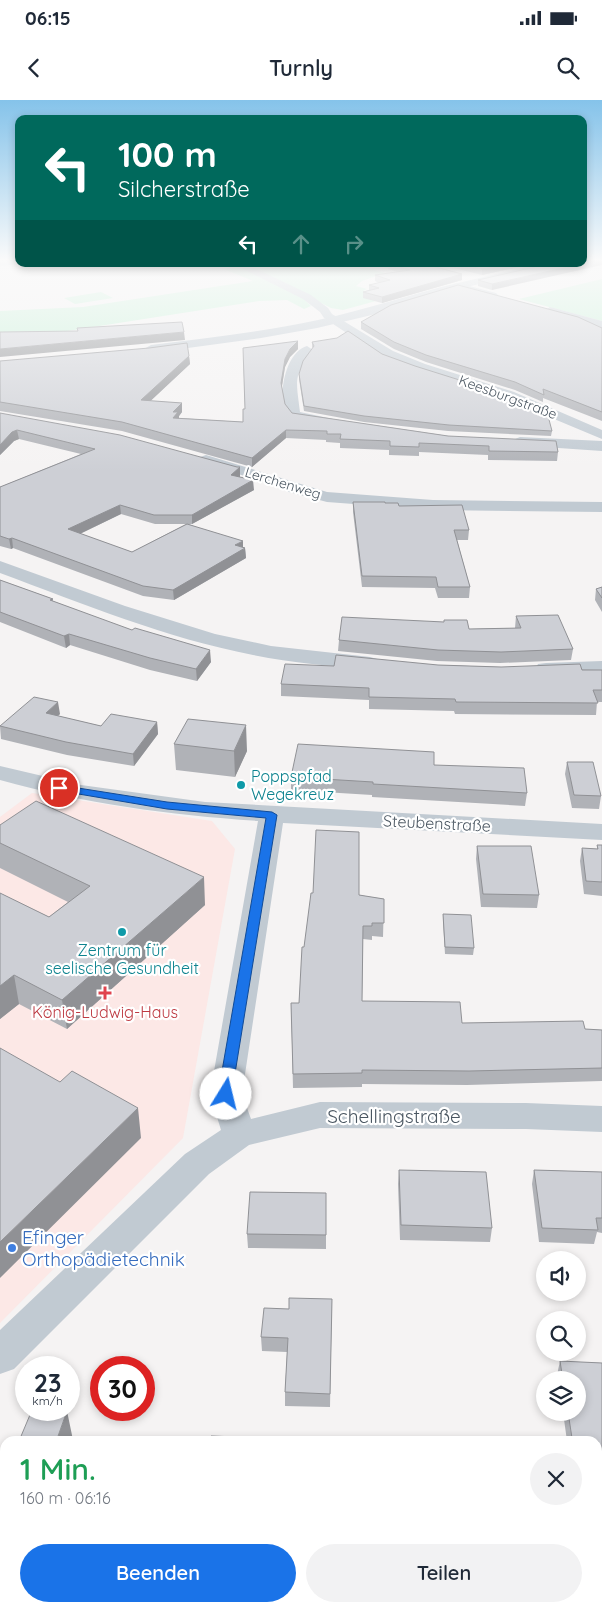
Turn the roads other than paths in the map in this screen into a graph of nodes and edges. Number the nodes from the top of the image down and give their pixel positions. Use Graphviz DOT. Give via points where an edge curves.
graph roads {
  1 [pos="279,331"];
  2 [pos="352,331"];
  3 [pos="307,350"];
  4 [pos="139,351"];
  5 [pos="346,425"];
  6 [pos="602,435"];
  7 [pos="507,441"];
  8 [pos="602,446"];
  9 [pos="187,454"];
  10 [pos="602,507"];
  11 [pos="0,567"];
  12 [pos="389,664"];
  13 [pos="602,667"];
  14 [pos="529,670"];
  15 [pos="0,773"];
  16 [pos="272,815"];
  17 [pos="602,832"];
  18 [pos="602,1118"];
  19 [pos="239,1135"];
  20 [pos="0,1356"];
  1 -- 4 [label="street"];
  2 -- 6 [label="street, Keesburgstraße" via="403,361 509,395"];
  3 -- 5 [label="street" via="291,369 293,413 298,417"];
  7 -- 8 [label="street"];
  9 -- 10 [label="street, Lerchenweg" via="327,497 472,506"];
  11 -- 12 [label="street" via="168,628 240,646"];
  13 -- 14 [label="street"];
  15 -- 16 [label="street, Steubenstraße" via="41,785 167,806"];
  16 -- 17 [label="street, Steubenstraße"];
  16 -- 19 [label="street" via="226,1094"];
  18 -- 19 [label="street, Schellingstraße" via="320,1115"];
  19 -- 20 [label="street, Schellingstraße" via="197,1164"];
}
